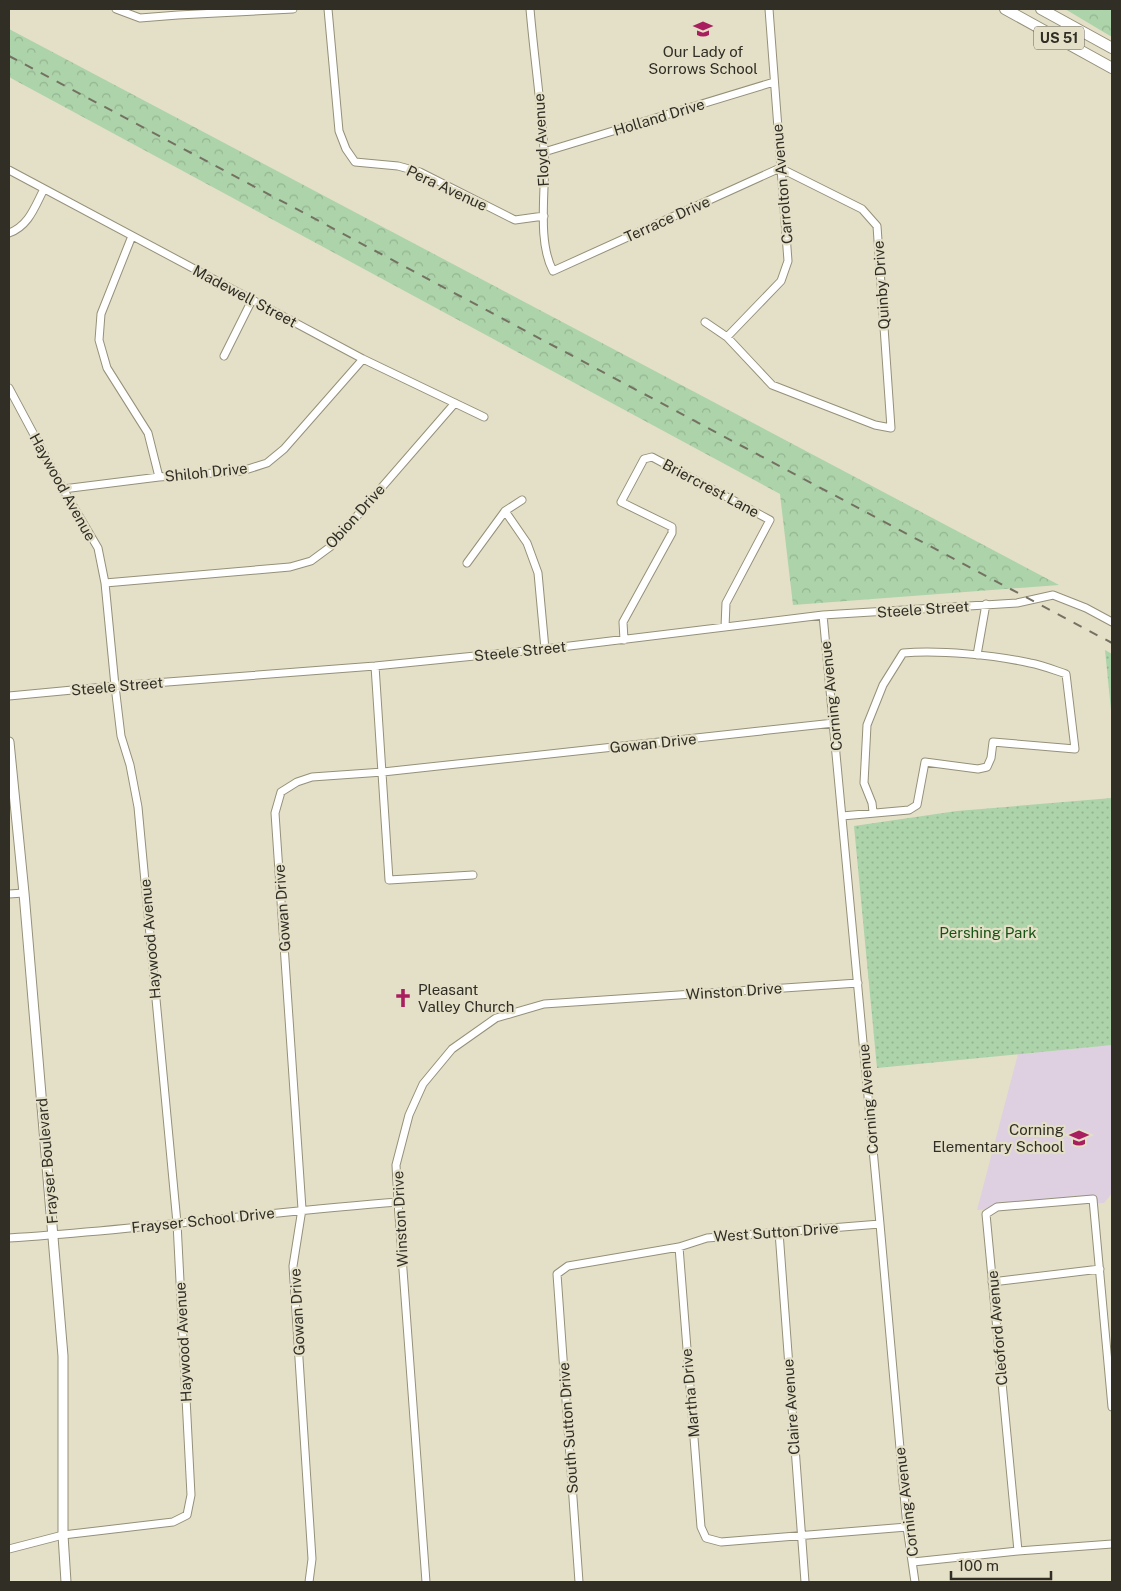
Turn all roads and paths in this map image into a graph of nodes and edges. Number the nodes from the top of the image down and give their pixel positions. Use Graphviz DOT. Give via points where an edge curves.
graph roads {
  1 [pos="116,9"];
  2 [pos="293,9"];
  3 [pos="328,9"];
  4 [pos="530,9"];
  5 [pos="769,9"];
  6 [pos="1006,9"];
  7 [pos="1041,9"];
  8 [pos="178,12"];
  9 [pos="1112,48"];
  10 [pos="1112,68"];
  11 [pos="774,82"];
  12 [pos="544,152"];
  13 [pos="780,168"];
  14 [pos="9,170"];
  15 [pos="44,189"];
  16 [pos="544,216"];
  17 [pos="9,233"];
  18 [pos="132,236"];
  19 [pos="553,271"];
  20 [pos="252,300"];
  21 [pos="705,322"];
  22 [pos="727,337"];
  23 [pos="224,356"];
  24 [pos="363,359"];
  25 [pos="9,388"];
  26 [pos="455,403"];
  27 [pos="484,416"];
  28 [pos="159,477"];
  29 [pos="63,489"];
  30 [pos="522,500"];
  31 [pos="505,511"];
  32 [pos="467,563"];
  33 [pos="105,583"];
  34 [pos="986,604"];
  35 [pos="823,616"];
  36 [pos="1112,622"];
  37 [pos="725,627"];
  38 [pos="624,640"];
  39 [pos="545,649"];
  40 [pos="977,655"];
  41 [pos="375,666"];
  42 [pos="114,686"];
  43 [pos="9,696"];
  44 [pos="834,723"];
  45 [pos="9,742"];
  46 [pos="383,772"];
  47 [pos="873,812"];
  48 [pos="842,816"];
  49 [pos="474,875"];
  50 [pos="24,892"];
  51 [pos="9,894"];
  52 [pos="858,983"];
  53 [pos="398,1202"];
  54 [pos="302,1209"];
  55 [pos="177,1223"];
  56 [pos="880,1224"];
  57 [pos="779,1232"];
  58 [pos="53,1236"];
  59 [pos="9,1238"];
  60 [pos="679,1247"];
  61 [pos="1100,1269"];
  62 [pos="558,1274"];
  63 [pos="992,1282"];
  64 [pos="1112,1407"];
  65 [pos="907,1527"];
  66 [pos="63,1535"];
  67 [pos="800,1535"];
  68 [pos="1112,1544"];
  69 [pos="9,1549"];
  70 [pos="1018,1551"];
  71 [pos="913,1562"];
  72 [pos="66,1582"];
  73 [pos="308,1582"];
  74 [pos="426,1582"];
  75 [pos="579,1582"];
  76 [pos="805,1582"];
  77 [pos="915,1582"];
  1 -- 8 [label="street" via="140,18"];
  2 -- 8 [label="street"];
  3 -- 16 [label="street, Pera Avenue" via="339,131 355,162 398,166 420,172 515,220"];
  4 -- 12 [label="street, Floyd Avenue"];
  5 -- 11 [label="street, Carrolton Avenue"];
  6 -- 10 [label="highway, US 51"];
  7 -- 9 [label="highway, US 51"];
  11 -- 12 [label="street, Holland Drive"];
  11 -- 13 [label="street, Carrolton Avenue"];
  12 -- 16 [label="street, Floyd Avenue"];
  13 -- 19 [label="street, Terrace Drive"];
  13 -- 22 [label="street, Carrolton Avenue" via="788,261 781,281"];
  13 -- 22 [label="street, Quinby Drive" via="862,209 877,226 891,428 875,425 772,385"];
  14 -- 15 [label="street, Madewell Street"];
  15 -- 17 [label="street" via="28,220"];
  15 -- 18 [label="street, Madewell Street"];
  16 -- 19 [label="street, Floyd Avenue" via="547,259"];
  18 -- 20 [label="street, Madewell Street"];
  18 -- 28 [label="street" via="101,314 99,340 108,368 148,433"];
  20 -- 23 [label="street"];
  20 -- 24 [label="street, Madewell Street"];
  21 -- 22 [label="street"];
  24 -- 26 [label="street, Madewell Street"];
  24 -- 28 [label="street, Shiloh Drive" via="284,449 266,463 242,472"];
  25 -- 29 [label="street, Haywood Avenue"];
  26 -- 27 [label="street, Madewell Street"];
  26 -- 33 [label="street, Obion Drive" via="330,547 311,561 290,567"];
  28 -- 29 [label="street, Shiloh Drive"];
  29 -- 33 [label="street, Haywood Avenue" via="98,548"];
  30 -- 31 [label="street"];
  31 -- 32 [label="street"];
  31 -- 39 [label="street" via="526,543 538,573"];
  33 -- 42 [label="street, Haywood Avenue"];
  34 -- 35 [label="street, Steele Street"];
  34 -- 36 [label="street, Steele Street" via="1017,603 1053,595"];
  34 -- 40 [label="street"];
  35 -- 37 [label="street, Steele Street"];
  35 -- 44 [label="street, Corning Avenue"];
  37 -- 38 [label="street, Steele Street"];
  37 -- 38 [label="street, Briercrest Lane" via="726,603 770,520 652,457 644,459 621,502 672,527 672,533 622,622"];
  38 -- 39 [label="street, Steele Street"];
  39 -- 41 [label="street, Steele Street"];
  40 -- 47 [label="street" via="903,653 883,684 867,725 864,784"];
  40 -- 47 [label="street" via="1030,663 1066,674 1075,749 993,742 987,767 978,769 925,762 917,805 909,810"];
  41 -- 42 [label="street, Steele Street"];
  41 -- 46 [label="street"];
  42 -- 43 [label="street, Steele Street"];
  42 -- 55 [label="street, Haywood Avenue" via="121,736 138,807"];
  44 -- 46 [label="street, Gowan Drive"];
  44 -- 48 [label="street, Corning Avenue"];
  45 -- 50 [label="main road, Frayser Boulevard"];
  46 -- 49 [label="street" via="389,880"];
  46 -- 54 [label="street, Gowan Drive" via="312,777 297,782 281,792 275,814"];
  47 -- 48 [label="street"];
  48 -- 52 [label="street, Corning Avenue"];
  50 -- 51 [label="street"];
  50 -- 58 [label="main road, Frayser Boulevard"];
  52 -- 53 [label="street, Winston Drive" via="544,1004 496,1018 452,1049 423,1084 409,1115 396,1165"];
  52 -- 56 [label="street, Corning Avenue"];
  53 -- 54 [label="street, Frayser School Drive"];
  53 -- 74 [label="street, Winston Drive"];
  54 -- 55 [label="street, Frayser School Drive"];
  54 -- 73 [label="street, Gowan Drive" via="293,1266 312,1559"];
  55 -- 58 [label="street, Frayser School Drive"];
  55 -- 66 [label="street, Haywood Avenue" via="191,1495 187,1515 173,1522"];
  56 -- 57 [label="street, West Sutton Drive"];
  56 -- 65 [label="street, Corning Avenue"];
  57 -- 60 [label="street, West Sutton Drive" via="707,1238"];
  57 -- 67 [label="street, Claire Avenue"];
  58 -- 59 [label="street, Frayser School Drive"];
  58 -- 66 [label="main road, Frayser Boulevard" via="63,1356"];
  60 -- 62 [label="street, West Sutton Drive" via="568,1266"];
  60 -- 67 [label="street, Martha Drive" via="701,1527 706,1538 722,1542"];
  61 -- 63 [label="street"];
  61 -- 63 [label="street, Cleoford Avenue" via="1093,1199 997,1207 986,1214"];
  61 -- 64 [label="street"];
  62 -- 75 [label="street, South Sutton Drive"];
  63 -- 70 [label="street, Cleoford Avenue"];
  65 -- 67 [label="street"];
  65 -- 71 [label="street, Corning Avenue"];
  66 -- 69 [label="street"];
  66 -- 72 [label="main road, Frayser Boulevard"];
  67 -- 76 [label="street, Claire Avenue"];
  68 -- 70 [label="street"];
  70 -- 71 [label="street"];
  71 -- 77 [label="street, Corning Avenue"];
}
